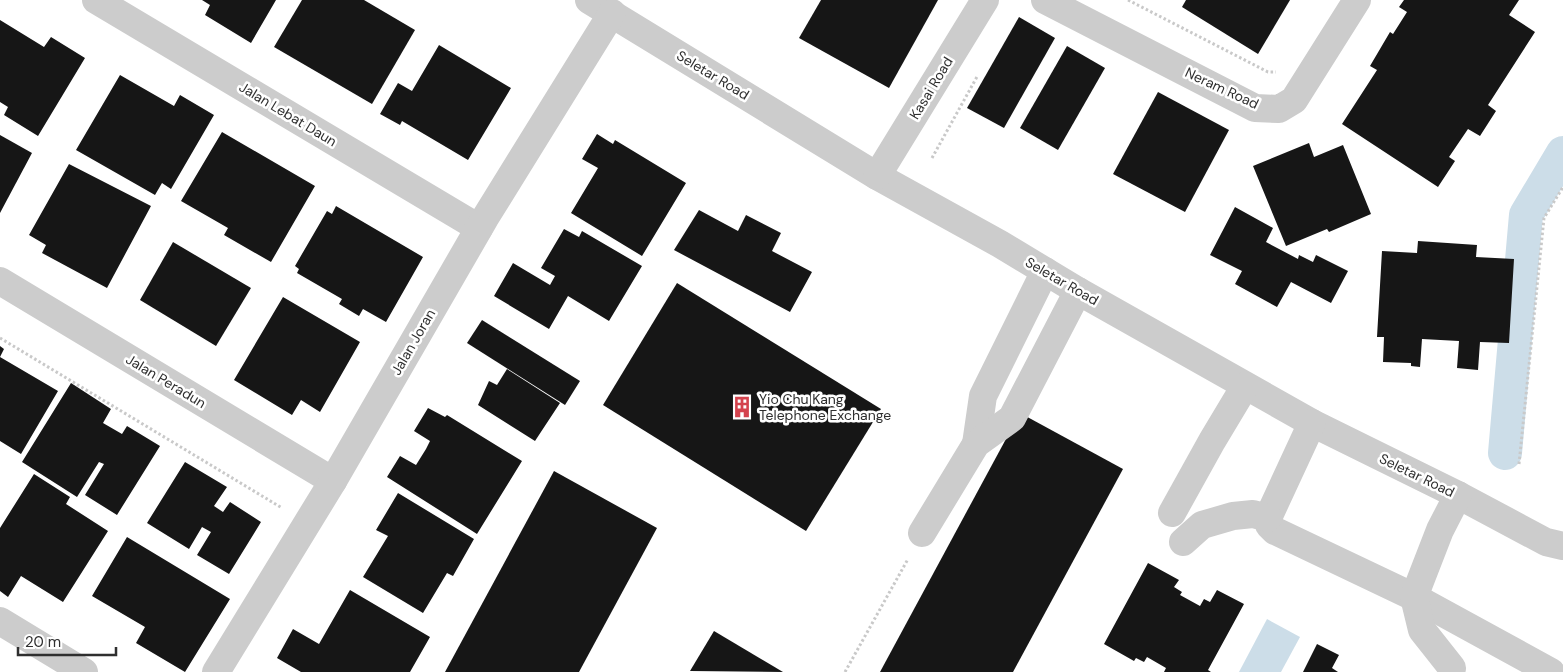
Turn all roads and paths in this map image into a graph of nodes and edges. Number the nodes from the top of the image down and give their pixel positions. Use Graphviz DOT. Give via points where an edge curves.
graph roads {
  1 [pos="96,0"];
  2 [pos="985,0"];
  3 [pos="1045,0"];
  4 [pos="1128,0"];
  5 [pos="1356,0"];
  6 [pos="601,7"];
  7 [pos="980,72"];
  8 [pos="1282,72"];
  9 [pos="932,158"];
  10 [pos="877,176"];
  11 [pos="1563,187"];
  12 [pos="479,228"];
  13 [pos="1044,271"];
  14 [pos="0,281"];
  15 [pos="1078,291"];
  16 [pos="0,338"];
  17 [pos="1245,386"];
  18 [pos="1312,423"];
  19 [pos="976,444"];
  20 [pos="1519,464"];
  21 [pos="333,481"];
  22 [pos="1458,495"];
  23 [pos="282,508"];
  24 [pos="1172,513"];
  25 [pos="1268,518"];
  26 [pos="922,534"];
  27 [pos="1183,542"];
  28 [pos="1557,549"];
  29 [pos="1414,597"];
  30 [pos="0,621"];
  31 [pos="1452,668"];
  32 [pos="84,672"];
  33 [pos="216,672"];
  34 [pos="845,672"];
  35 [pos="1551,672"];
  1 -- 12 [label="street, Jalan Lebat Daun"];
  2 -- 10 [label="street, Kasai Road"];
  3 -- 5 [label="street, Neram Road" via="1255,108 1279,109 1294,100"];
  4 -- 8 [label="path" via="1268,72"];
  6 -- 10 [label="street, Seletar Road"];
  6 -- 12 [label="street, Jalan Joran" via="564,89"];
  7 -- 9 [label="path"];
  10 -- 13 [label="street, Seletar Road"];
  11 -- 20 [label="path" via="1544,218"];
  12 -- 21 [label="street, Jalan Joran"];
  13 -- 15 [label="street, Seletar Road"];
  13 -- 19 [label="street" via="983,396"];
  14 -- 21 [label="street, Jalan Peradun"];
  15 -- 17 [label="street, Seletar Road"];
  15 -- 19 [label="street" via="1012,418"];
  16 -- 23 [label="path"];
  17 -- 18 [label="street, Seletar Road"];
  17 -- 24 [label="street"];
  18 -- 22 [label="street, Seletar Road"];
  18 -- 25 [label="street"];
  19 -- 26 [label="street"];
  21 -- 33 [label="street, Jalan Joran"];
  22 -- 28 [label="street, Seletar Road"];
  22 -- 29 [label="street" via="1440,530"];
  25 -- 27 [label="street" via="1253,514 1234,516 1202,525"];
  25 -- 29 [label="street" via="1275,531"];
  26 -- 34 [label="path"];
  29 -- 31 [label="street" via="1422,630"];
  29 -- 35 [label="street"];
  30 -- 32 [label="street"];
}
